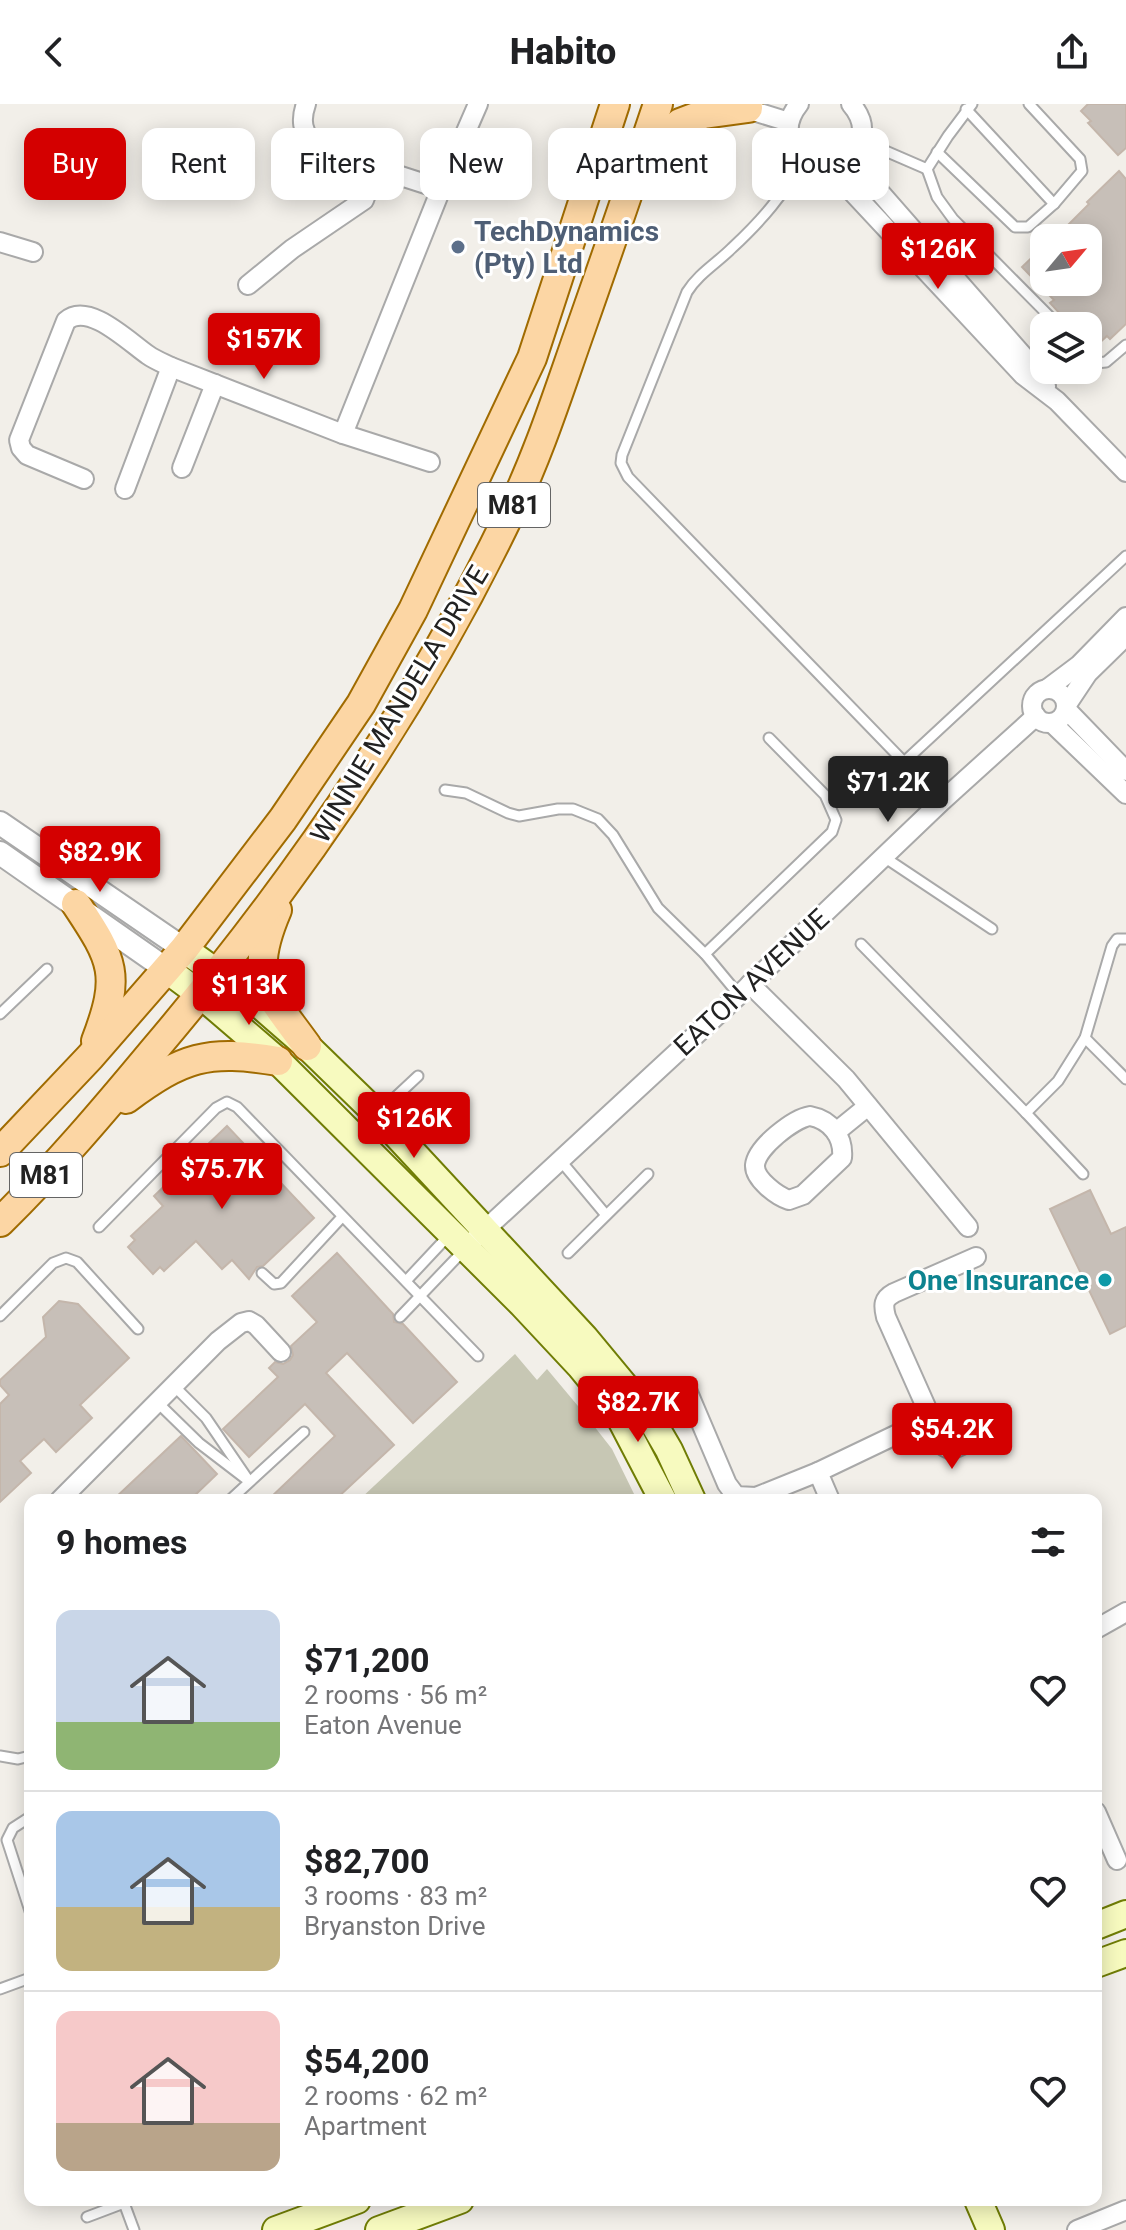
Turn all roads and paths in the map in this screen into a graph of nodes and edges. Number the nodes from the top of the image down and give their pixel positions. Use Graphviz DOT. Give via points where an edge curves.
graph roads {
  1 [pos="306,104"];
  2 [pos="478,104"];
  3 [pos="593,104"];
  4 [pos="615,104"];
  5 [pos="658,104"];
  6 [pos="799,104"];
  7 [pos="851,104"];
  8 [pos="1029,104"];
  9 [pos="739,106"];
  10 [pos="969,106"];
  11 [pos="789,122"];
  12 [pos="304,128"];
  13 [pos="468,128"];
  14 [pos="601,128"];
  15 [pos="609,128"];
  16 [pos="650,128"];
  17 [pos="674,128"];
  18 [pos="789,128"];
  19 [pos="860,128"];
  20 [pos="937,152"];
  21 [pos="889,153"];
  22 [pos="927,169"];
  23 [pos="364,200"];
  24 [pos="437,200"];
  25 [pos="585,200"];
  26 [pos="625,200"];
  27 [pos="777,200"];
  28 [pos="860,200"];
  29 [pos="887,200"];
  30 [pos="1054,204"];
  31 [pos="0,242"];
  32 [pos="33,252"];
  33 [pos="248,285"];
  34 [pos="1045,312"];
  35 [pos="1126,345"];
  36 [pos="1102,362"];
  37 [pos="171,367"];
  38 [pos="215,384"];
  39 [pos="1057,401"];
  40 [pos="343,434"];
  41 [pos="430,462"];
  42 [pos="182,468"];
  43 [pos="1126,472"];
  44 [pos="84,479"];
  45 [pos="125,489"];
  46 [pos="1126,556"];
  47 [pos="1126,617"];
  48 [pos="1126,636"];
  49 [pos="1047,689"];
  50 [pos="1055,714"];
  51 [pos="769,738"];
  52 [pos="904,762"];
  53 [pos="1126,771"];
  54 [pos="445,790"];
  55 [pos="1126,794"];
  56 [pos="942,801"];
  57 [pos="0,823"];
  58 [pos="0,853"];
  59 [pos="884,857"];
  60 [pos="296,870"];
  61 [pos="76,904"];
  62 [pos="992,929"];
  63 [pos="1126,939"];
  64 [pos="861,944"];
  65 [pos="705,954"];
  66 [pos="175,959"];
  67 [pos="47,969"];
  68 [pos="219,974"];
  69 [pos="744,989"];
  70 [pos="201,995"];
  71 [pos="0,1014"];
  72 [pos="1085,1038"];
  73 [pos="307,1046"];
  74 [pos="90,1057"];
  75 [pos="278,1061"];
  76 [pos="418,1076"];
  77 [pos="1126,1079"];
  78 [pos="868,1106"];
  79 [pos="1026,1113"];
  80 [pos="377,1114"];
  81 [pos="90,1126"];
  82 [pos="836,1132"];
  83 [pos="354,1136"];
  84 [pos="0,1152"];
  85 [pos="560,1160"];
  86 [pos="648,1174"];
  87 [pos="1083,1174"];
  88 [pos="606,1215"];
  89 [pos="342,1217"];
  90 [pos="0,1222"];
  91 [pos="99,1227"];
  92 [pos="968,1227"];
  93 [pos="485,1229"];
  94 [pos="458,1241"];
  95 [pos="568,1253"];
  96 [pos="976,1257"];
  97 [pos="262,1273"];
  98 [pos="406,1281"];
  99 [pos="421,1296"];
  100 [pos="0,1316"];
  101 [pos="400,1317"];
  102 [pos="138,1329"];
  103 [pos="281,1352"];
  104 [pos="478,1356"];
  105 [pos="174,1386"];
  106 [pos="687,1390"];
  107 [pos="157,1402"];
  108 [pos="931,1418"];
  109 [pos="1001,1428"];
  110 [pos="304,1432"];
  111 [pos="818,1472"];
  112 [pos="249,1481"];
  113 [pos="66,1494"];
  114 [pos="236,1494"];
  115 [pos="660,1494"];
  116 [pos="689,1494"];
  117 [pos="734,1494"];
  118 [pos="763,1494"];
  119 [pos="827,1494"];
  120 [pos="1126,1612"];
  121 [pos="1102,1626"];
  122 [pos="0,1756"];
  123 [pos="24,1758"];
  124 [pos="24,1821"];
  125 [pos="1102,1826"];
  126 [pos="1117,1860"];
  127 [pos="24,1892"];
  128 [pos="1126,1914"];
  129 [pos="1102,1924"];
  130 [pos="1126,1953"];
  131 [pos="1102,1962"];
  132 [pos="24,1980"];
  133 [pos="0,1989"];
  134 [pos="116,2206"];
  135 [pos="125,2206"];
  136 [pos="336,2206"];
  137 [pos="444,2206"];
  138 [pos="981,2206"];
  139 [pos="1126,2210"];
  140 [pos="87,2217"];
  141 [pos="134,2230"];
  142 [pos="276,2230"];
  143 [pos="379,2230"];
  144 [pos="991,2230"];
  145 [pos="1077,2230"];
  1 -- 12 [label="street"];
  2 -- 13 [label="street"];
  3 -- 14 [label="main road"];
  4 -- 15 [label="main road, WINNIE MANDELA DRIVE / M81"];
  5 -- 16 [label="main road, WINNIE MANDELA DRIVE / M81"];
  6 -- 11 [label="street"];
  7 -- 19 [label="street"];
  8 -- 30 [label="lane" via="1082,163 1082,171"];
  9 -- 11 [label="street"];
  9 -- 17 [label="main road"];
  10 -- 20 [label="lane"];
  10 -- 30 [label="lane"];
  11 -- 18 [label="street"];
  20 -- 22 [label="lane"];
  20 -- 30 [label="lane" via="1015,227 1028,227"];
  21 -- 22 [label="lane"];
  22 -- 34 [label="lane" via="937,197 953,219"];
  23 -- 33 [label="street"];
  24 -- 40 [label="street"];
  25 -- 66 [label="main road, WINNIE MANDELA DRIVE / M81" via="532,358 413,610 361,704 300,794"];
  26 -- 60 [label="main road, WINNIE MANDELA DRIVE / M81" via="512,511 407,700"];
  27 -- 52 [label="lane" via="687,292 621,463 628,477"];
  28 -- 39 [label="street" via="1023,375"];
  29 -- 39 [label="street"];
  31 -- 32 [label="street"];
  35 -- 36 [label="lane"];
  37 -- 38 [label="street"];
  37 -- 44 [label="street" via="125,335 81,314 66,321 19,440 27,455"];
  37 -- 45 [label="street"];
  38 -- 40 [label="street"];
  38 -- 42 [label="street"];
  39 -- 43 [label="street"];
  40 -- 41 [label="street"];
  46 -- 52 [label="lane"];
  47 -- 49 [label="street"];
  48 -- 50 [label="street, EATON AVENUE"];
  49 -- 50 [label="street" via="1060,693"];
  49 -- 50 [label="street" via="1035,697 1033,710"];
  50 -- 53 [label="street"];
  50 -- 55 [label="street"];
  50 -- 56 [label="street, EATON AVENUE"];
  51 -- 65 [label="lane" via="825,795 836,820 832,832"];
  52 -- 56 [label="lane"];
  54 -- 65 [label="lane" via="466,793 519,816 573,809 598,819 658,908"];
  56 -- 59 [label="street, EATON AVENUE"];
  57 -- 66 [label="street"];
  58 -- 61 [label="street"];
  59 -- 62 [label="lane"];
  59 -- 69 [label="street, EATON AVENUE"];
  60 -- 68 [label="main road, WINNIE MANDELA DRIVE / M81"];
  60 -- 73 [label="main road" via="275,915 261,968 269,991"];
  61 -- 66 [label="street"];
  61 -- 74 [label="main road" via="108,955 112,972 107,1014"];
  63 -- 72 [label="lane" via="1117,939 1112,946"];
  64 -- 79 [label="lane"];
  65 -- 69 [label="lane"];
  66 -- 68 [label="main road"];
  66 -- 70 [label="main road"];
  66 -- 74 [label="main road, WINNIE MANDELA DRIVE / M81"];
  67 -- 71 [label="lane"];
  68 -- 70 [label="main road, WINNIE MANDELA DRIVE / M81"];
  68 -- 73 [label="main road"];
  69 -- 78 [label="street" via="846,1079"];
  69 -- 85 [label="street, EATON AVENUE"];
  70 -- 75 [label="main road"];
  70 -- 81 [label="main road, WINNIE MANDELA DRIVE / M81"];
  72 -- 77 [label="lane"];
  72 -- 79 [label="lane" via="1058,1081"];
  73 -- 80 [label="main road"];
  74 -- 84 [label="main road, WINNIE MANDELA DRIVE / M81"];
  75 -- 81 [label="main road" via="226,1055 192,1060 156,1078"];
  75 -- 83 [label="main road"];
  76 -- 80 [label="lane"];
  78 -- 82 [label="street"];
  78 -- 92 [label="street"];
  79 -- 87 [label="lane"];
  80 -- 83 [label="lane"];
  80 -- 93 [label="main road"];
  81 -- 90 [label="main road, WINNIE MANDELA DRIVE / M81"];
  82 -- 82 [label="street" via="842,1158 803,1195 783,1198 755,1170 760,1153 795,1121 810,1116"];
  83 -- 94 [label="main road"];
  85 -- 88 [label="lane"];
  85 -- 93 [label="street, EATON AVENUE"];
  86 -- 88 [label="lane"];
  88 -- 95 [label="lane"];
  89 -- 91 [label="lane" via="227,1102"];
  89 -- 97 [label="lane" via="281,1283 274,1284"];
  89 -- 98 [label="lane"];
  93 -- 94 [label="street, EATON AVENUE"];
  93 -- 116 [label="main road" via="648,1414"];
  94 -- 98 [label="lane"];
  94 -- 99 [label="lane"];
  94 -- 115 [label="main road" via="616,1410"];
  96 -- 108 [label="street" via="894,1293 884,1303"];
  98 -- 99 [label="lane"];
  99 -- 101 [label="lane"];
  99 -- 104 [label="lane"];
  100 -- 102 [label="lane" via="53,1263 66,1258 77,1262"];
  103 -- 105 [label="street" via="256,1325 241,1323"];
  105 -- 107 [label="street"];
  105 -- 112 [label="lane" via="206,1418"];
  106 -- 117 [label="street"];
  107 -- 112 [label="lane"];
  107 -- 113 [label="street"];
  108 -- 109 [label="street" via="951,1450"];
  108 -- 111 [label="street"];
  110 -- 112 [label="lane"];
  111 -- 118 [label="street"];
  111 -- 119 [label="street"];
  112 -- 114 [label="lane"];
  120 -- 121 [label="street"];
  122 -- 123 [label="lane"];
  124 -- 127 [label="lane" via="7,1840"];
  125 -- 126 [label="street"];
  128 -- 129 [label="main road"];
  130 -- 131 [label="main road"];
  132 -- 133 [label="lane"];
  134 -- 140 [label="lane"];
  135 -- 141 [label="lane"];
  136 -- 142 [label="main road"];
  137 -- 143 [label="main road"];
  138 -- 144 [label="main road"];
  139 -- 145 [label="street"];
}
